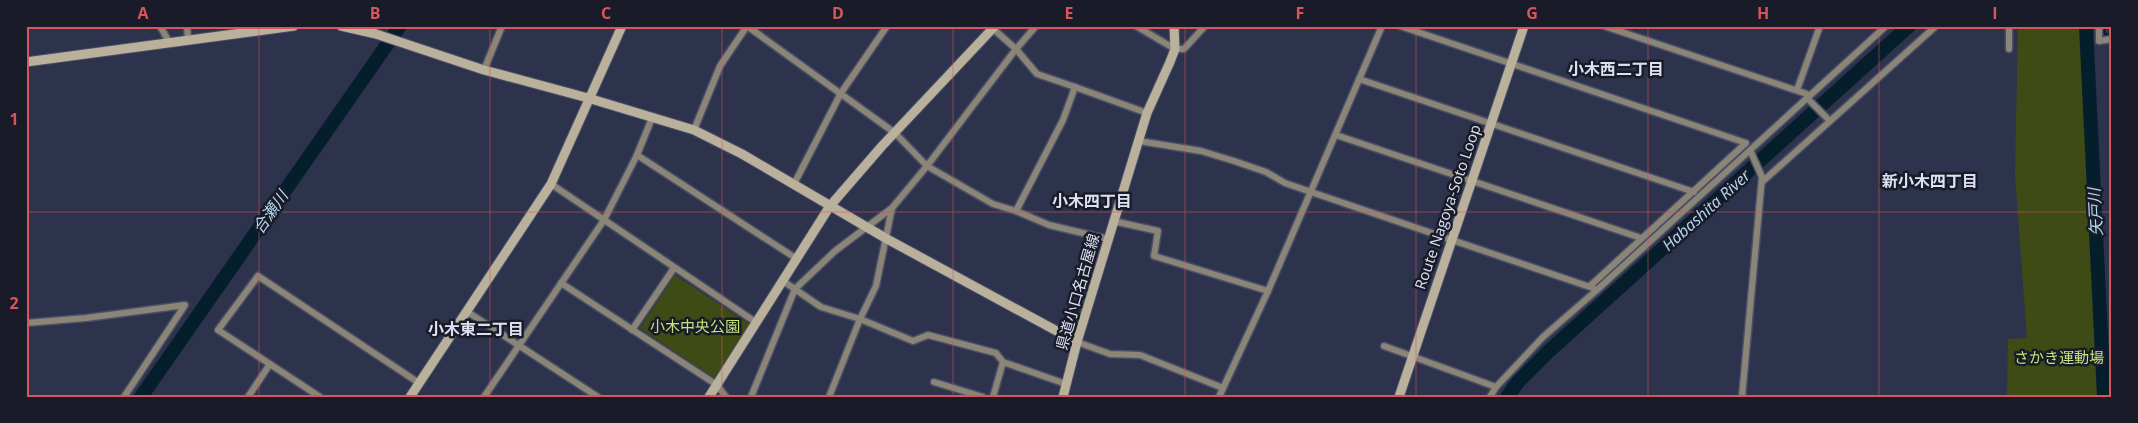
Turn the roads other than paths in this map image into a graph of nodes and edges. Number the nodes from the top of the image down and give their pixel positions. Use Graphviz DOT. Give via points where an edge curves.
graph roads {
  1 [pos="160,26"];
  2 [pos="187,26"];
  3 [pos="294,26"];
  4 [pos="341,26"];
  5 [pos="502,26"];
  6 [pos="622,26"];
  7 [pos="887,26"];
  8 [pos="1036,26"];
  9 [pos="1136,26"];
  10 [pos="1174,26"];
  11 [pos="1205,26"];
  12 [pos="1382,26"];
  13 [pos="1400,26"];
  14 [pos="1524,26"];
  15 [pos="1604,26"];
  16 [pos="1820,26"];
  17 [pos="1886,26"];
  18 [pos="1936,26"];
  19 [pos="2009,26"];
  20 [pos="2099,26"];
  21 [pos="993,27"];
  22 [pos="256,29"];
  23 [pos="2112,39"];
  24 [pos="188,40"];
  25 [pos="169,42"];
  26 [pos="1016,49"];
  27 [pos="1174,49"];
  28 [pos="2009,49"];
  29 [pos="26,62"];
  30 [pos="1511,64"];
  31 [pos="484,70"];
  32 [pos="1360,79"];
  33 [pos="1075,87"];
  34 [pos="1797,90"];
  35 [pos="841,93"];
  36 [pos="588,98"];
  37 [pos="1809,100"];
  38 [pos="1147,113"];
  39 [pos="652,118"];
  40 [pos="1828,119"];
  41 [pos="1491,123"];
  42 [pos="694,130"];
  43 [pos="895,133"];
  44 [pos="1336,135"];
  45 [pos="1139,141"];
  46 [pos="1751,152"];
  47 [pos="637,155"];
  48 [pos="927,166"];
  49 [pos="1472,180"];
  50 [pos="1762,182"];
  51 [pos="551,184"];
  52 [pos="794,184"];
  53 [pos="1693,191"];
  54 [pos="1311,192"];
  55 [pos="1699,196"];
  56 [pos="830,206"];
  57 [pos="892,208"];
  58 [pos="1016,212"];
  59 [pos="604,220"];
  60 [pos="1113,221"];
  61 [pos="867,227"];
  62 [pos="1641,238"];
  63 [pos="887,239"];
  64 [pos="1108,239"];
  65 [pos="1451,239"];
  66 [pos="797,259"];
  67 [pos="674,268"];
  68 [pos="783,281"];
  69 [pos="561,283"];
  70 [pos="1590,286"];
  71 [pos="795,289"];
  72 [pos="1598,289"];
  73 [pos="1268,291"];
  74 [pos="466,311"];
  75 [pos="860,319"];
  76 [pos="26,323"];
  77 [pos="757,323"];
  78 [pos="632,330"];
  79 [pos="1077,342"];
  80 [pos="520,344"];
  81 [pos="1384,346"];
  82 [pos="1413,356"];
  83 [pos="1002,362"];
  84 [pos="270,364"];
  85 [pos="934,382"];
  86 [pos="419,383"];
  87 [pos="1066,384"];
  88 [pos="717,385"];
  89 [pos="1496,387"];
  90 [pos="1222,388"];
  91 [pos="124,397"];
  92 [pos="248,397"];
  93 [pos="320,397"];
  94 [pos="410,397"];
  95 [pos="484,397"];
  96 [pos="598,397"];
  97 [pos="709,397"];
  98 [pos="726,397"];
  99 [pos="751,397"];
  100 [pos="829,397"];
  101 [pos="983,397"];
  102 [pos="993,397"];
  103 [pos="1063,397"];
  104 [pos="1219,397"];
  105 [pos="1399,397"];
  106 [pos="1490,397"];
  107 [pos="1742,397"];
  1 -- 25 [label="street"];
  2 -- 24 [label="street"];
  3 -- 22 [label="street"];
  4 -- 31 [label="street" via="376,34"];
  5 -- 31 [label="street"];
  6 -- 36 [label="street"];
  7 -- 35 [label="street"];
  8 -- 26 [label="street"];
  9 -- 27 [label="street"];
  10 -- 27 [label="street, 県道小口名古屋線"];
  11 -- 27 [label="street" via="1184,49"];
  12 -- 32 [label="street"];
  13 -- 30 [label="street"];
  14 -- 30 [label="street, Route Nagoya-Soto Loop"];
  15 -- 34 [label="street"];
  16 -- 34 [label="street"];
  17 -- 37 [label="street"];
  18 -- 40 [label="street"];
  19 -- 28 [label="street"];
  20 -- 23 [label="street" via="2099,41"];
  21 -- 26 [label="street"];
  21 -- 43 [label="street"];
  22 -- 24 [label="street"];
  24 -- 25 [label="street"];
  25 -- 29 [label="street"];
  26 -- 33 [label="street" via="1037,74"];
  26 -- 48 [label="street"];
  27 -- 38 [label="street, 県道小口名古屋線"];
  30 -- 41 [label="street, Route Nagoya-Soto Loop"];
  30 -- 53 [label="street" via="1746,143"];
  31 -- 36 [label="street"];
  32 -- 41 [label="street"];
  32 -- 44 [label="street"];
  33 -- 38 [label="street"];
  33 -- 58 [label="street" via="1064,120"];
  34 -- 37 [label="street" via="1806,94"];
  35 -- 42 [label="street" via="747,26 720,66"];
  35 -- 43 [label="street"];
  35 -- 52 [label="street"];
  36 -- 39 [label="street"];
  36 -- 51 [label="street"];
  37 -- 40 [label="street"];
  37 -- 46 [label="street"];
  38 -- 45 [label="street, 県道小口名古屋線"];
  39 -- 42 [label="street"];
  39 -- 47 [label="street"];
  40 -- 50 [label="street"];
  41 -- 49 [label="street, Route Nagoya-Soto Loop"];
  41 -- 53 [label="street"];
  42 -- 52 [label="street"];
  43 -- 48 [label="street"];
  43 -- 56 [label="street"];
  44 -- 49 [label="street"];
  44 -- 54 [label="street"];
  45 -- 54 [label="street" via="1201,151 1266,172"];
  45 -- 60 [label="street, 県道小口名古屋線"];
  46 -- 50 [label="street"];
  46 -- 55 [label="street"];
  47 -- 59 [label="street"];
  47 -- 66 [label="street"];
  48 -- 57 [label="street"];
  48 -- 58 [label="street" via="993,204"];
  49 -- 62 [label="street"];
  49 -- 65 [label="street, Route Nagoya-Soto Loop"];
  50 -- 107 [label="street"];
  51 -- 59 [label="street"];
  51 -- 74 [label="street"];
  52 -- 56 [label="street"];
  53 -- 55 [label="street"];
  53 -- 62 [label="street"];
  54 -- 65 [label="street"];
  54 -- 73 [label="street"];
  55 -- 72 [label="street"];
  56 -- 61 [label="street"];
  56 -- 66 [label="street"];
  57 -- 61 [label="street"];
  57 -- 63 [label="street"];
  58 -- 64 [label="street" via="1049,225"];
  59 -- 67 [label="street"];
  59 -- 69 [label="street"];
  60 -- 64 [label="street, 県道小口名古屋線"];
  60 -- 73 [label="street" via="1158,231 1154,256"];
  61 -- 63 [label="street"];
  61 -- 71 [label="street" via="835,251"];
  62 -- 70 [label="street"];
  63 -- 75 [label="street" via="876,286"];
  63 -- 79 [label="street"];
  64 -- 79 [label="street, 県道小口名古屋線"];
  65 -- 70 [label="street"];
  65 -- 82 [label="street, Route Nagoya-Soto Loop"];
  66 -- 68 [label="street"];
  67 -- 77 [label="street"];
  67 -- 78 [label="street"];
  68 -- 71 [label="street"];
  68 -- 77 [label="street"];
  69 -- 78 [label="street"];
  69 -- 80 [label="street"];
  70 -- 72 [label="street"];
  71 -- 75 [label="street" via="821,307"];
  71 -- 99 [label="street"];
  72 -- 89 [label="street" via="1543,337"];
  73 -- 90 [label="street"];
  74 -- 80 [label="street"];
  74 -- 86 [label="street"];
  75 -- 83 [label="street" via="913,341 928,334 996,353"];
  75 -- 100 [label="street"];
  76 -- 91 [label="street" via="185,305"];
  77 -- 88 [label="street"];
  78 -- 88 [label="street"];
  79 -- 87 [label="street, 県道小口名古屋線"];
  79 -- 90 [label="street" via="1110,354 1145,356"];
  80 -- 95 [label="street"];
  80 -- 96 [label="street"];
  81 -- 82 [label="street"];
  82 -- 89 [label="street"];
  82 -- 105 [label="street, Route Nagoya-Soto Loop"];
  83 -- 87 [label="street"];
  83 -- 102 [label="street"];
  84 -- 86 [label="street" via="218,330 258,276"];
  84 -- 92 [label="street"];
  84 -- 93 [label="street"];
  85 -- 101 [label="street"];
  86 -- 94 [label="street"];
  87 -- 103 [label="street, 県道小口名古屋線"];
  88 -- 97 [label="street"];
  88 -- 98 [label="street"];
  89 -- 106 [label="street"];
  90 -- 104 [label="street"];
}
